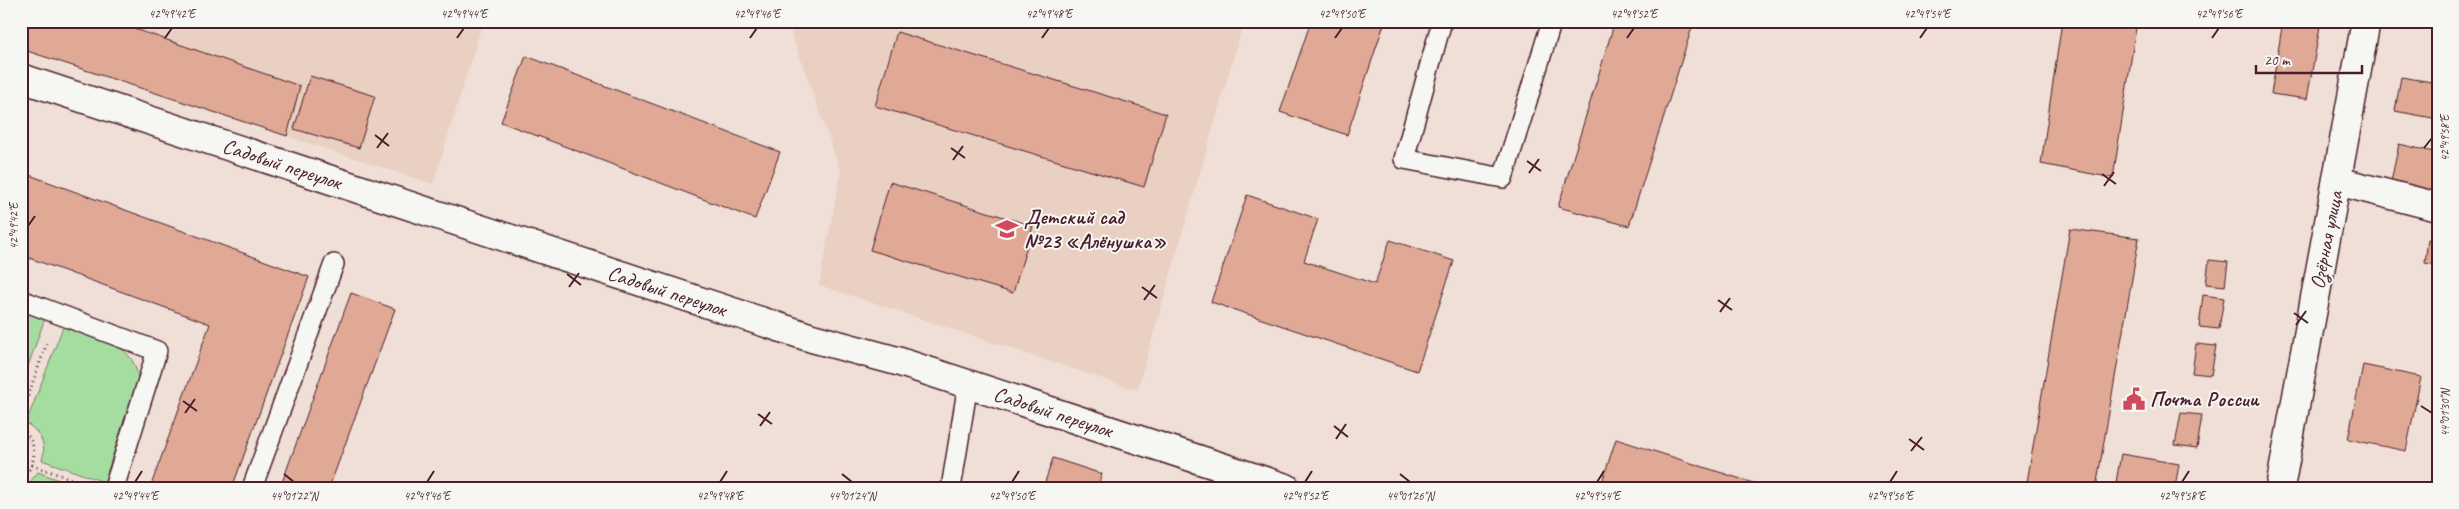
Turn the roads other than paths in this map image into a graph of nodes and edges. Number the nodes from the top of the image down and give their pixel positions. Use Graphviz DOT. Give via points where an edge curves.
graph roads {
  1 [pos="1442,21"];
  2 [pos="1552,21"];
  3 [pos="2366,21"];
  4 [pos="21,78"];
  5 [pos="2337,181"];
  6 [pos="2438,207"];
  7 [pos="334,264"];
  8 [pos="21,300"];
  9 [pos="968,384"];
  10 [pos="114,488"];
  11 [pos="252,488"];
  12 [pos="951,488"];
  13 [pos="1286,488"];
  14 [pos="2280,488"];
  1 -- 2 [label="lane" via="1404,159 1503,178"];
  3 -- 5 [label="street, Озёрная улица"];
  4 -- 9 [label="street, Садовый переулок" via="812,338"];
  5 -- 6 [label="street"];
  5 -- 14 [label="street, Озёрная улица"];
  7 -- 11 [label="lane"];
  8 -- 10 [label="lane" via="158,351"];
  9 -- 12 [label="lane"];
  9 -- 13 [label="street, Садовый переулок"];
}
